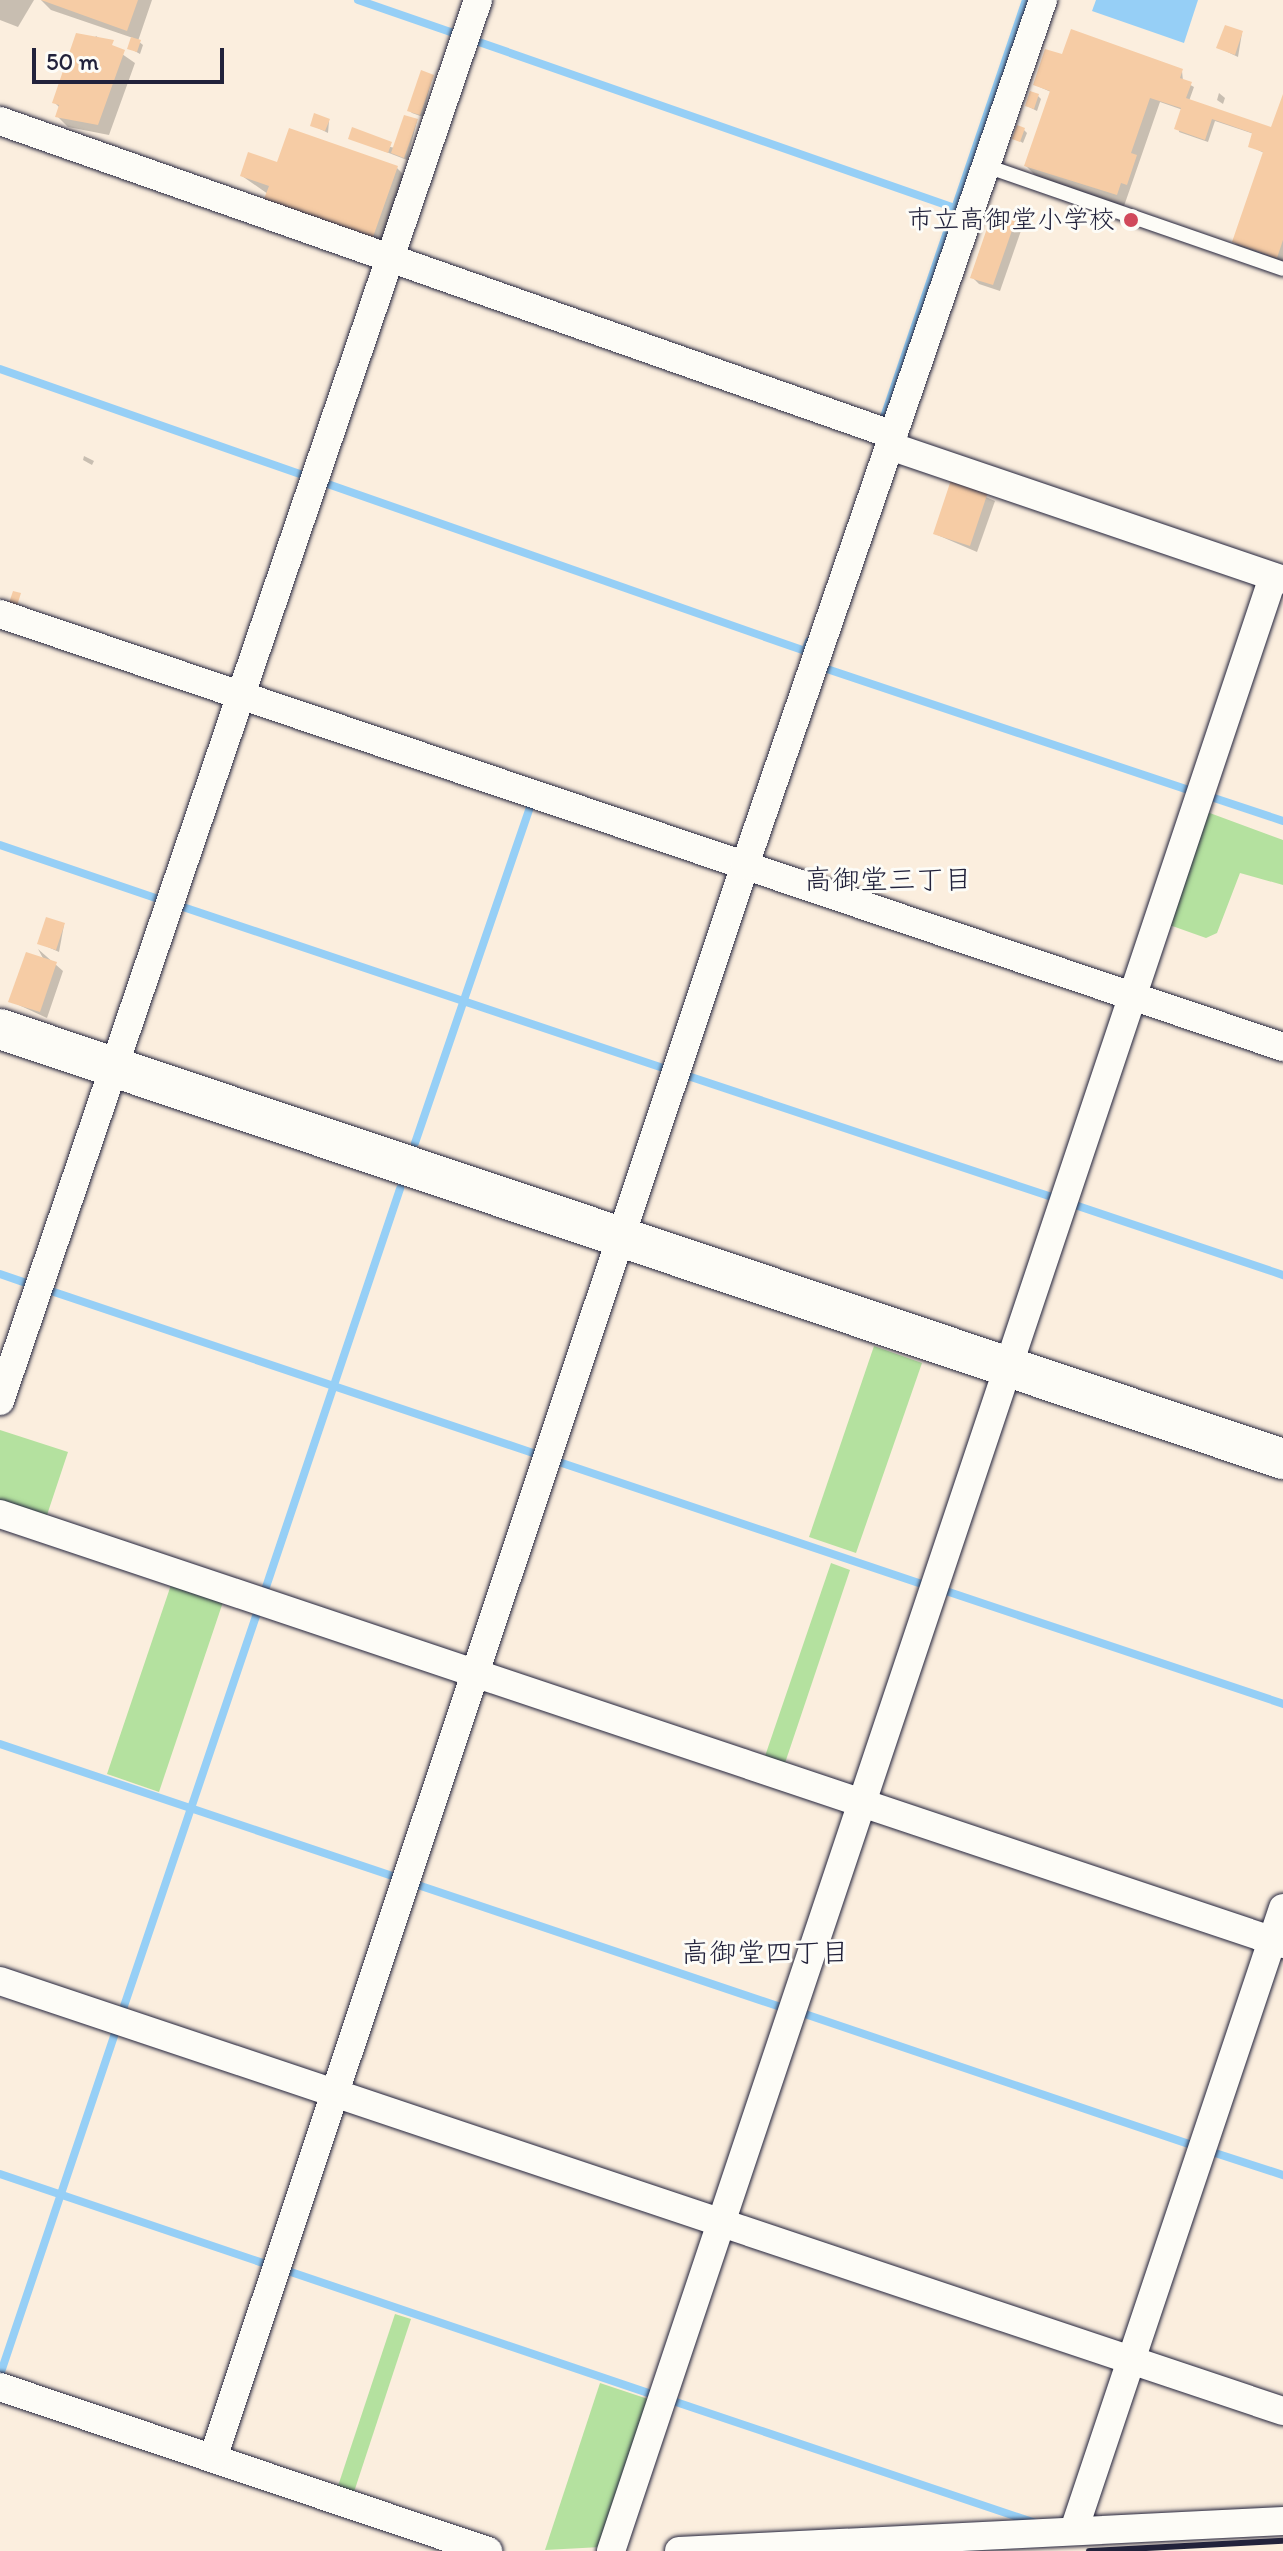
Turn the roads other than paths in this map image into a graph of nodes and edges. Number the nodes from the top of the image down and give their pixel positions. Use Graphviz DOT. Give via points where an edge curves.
graph roads {
  1 [pos="478,0"];
  2 [pos="1043,0"];
  3 [pos="0,121"];
  4 [pos="986,166"];
  5 [pos="387,257"];
  6 [pos="1283,269"];
  7 [pos="891,440"];
  8 [pos="1278,579"];
  9 [pos="0,614"];
  10 [pos="239,696"];
  11 [pos="745,865"];
  12 [pos="1132,996"];
  13 [pos="0,1029"];
  14 [pos="1283,1047"];
  15 [pos="113,1066"];
  16 [pos="622,1237"];
  17 [pos="1007,1367"];
  18 [pos="0,1401"];
  19 [pos="1283,1459"];
  20 [pos="0,1514"];
  21 [pos="476,1674"];
  22 [pos="858,1802"];
  23 [pos="1283,1908"];
  24 [pos="1278,1943"];
  25 [pos="0,1981"];
  26 [pos="335,2093"];
  27 [pos="719,2222"];
  28 [pos="1131,2360"];
  29 [pos="0,2387"];
  30 [pos="1283,2411"];
  31 [pos="213,2458"];
  32 [pos="1283,2521"];
  33 [pos="1074,2530"];
  34 [pos="488,2551"];
  35 [pos="611,2551"];
  36 [pos="679,2551"];
  1 -- 5 [label="street"];
  2 -- 4 [label="street"];
  3 -- 5 [label="street"];
  4 -- 6 [label="lane"];
  4 -- 7 [label="street"];
  5 -- 7 [label="street"];
  5 -- 10 [label="street"];
  7 -- 8 [label="street"];
  7 -- 11 [label="street"];
  8 -- 12 [label="street"];
  9 -- 10 [label="street"];
  10 -- 11 [label="street"];
  10 -- 15 [label="street"];
  11 -- 12 [label="street"];
  11 -- 16 [label="street"];
  12 -- 14 [label="street"];
  12 -- 17 [label="street"];
  13 -- 15 [label="street"];
  15 -- 16 [label="street"];
  15 -- 18 [label="street"];
  16 -- 17 [label="street"];
  16 -- 21 [label="street"];
  17 -- 19 [label="street"];
  17 -- 22 [label="street"];
  20 -- 21 [label="street"];
  21 -- 22 [label="street"];
  21 -- 26 [label="street"];
  22 -- 24 [label="street"];
  22 -- 27 [label="street"];
  23 -- 24 [label="street"];
  24 -- 28 [label="street"];
  25 -- 26 [label="street"];
  26 -- 27 [label="street"];
  26 -- 31 [label="street"];
  27 -- 28 [label="street"];
  27 -- 35 [label="street"];
  28 -- 30 [label="street"];
  28 -- 33 [label="street"];
  29 -- 31 [label="street"];
  31 -- 34 [label="street"];
  32 -- 33 [label="street"];
  33 -- 36 [label="street"];
}
